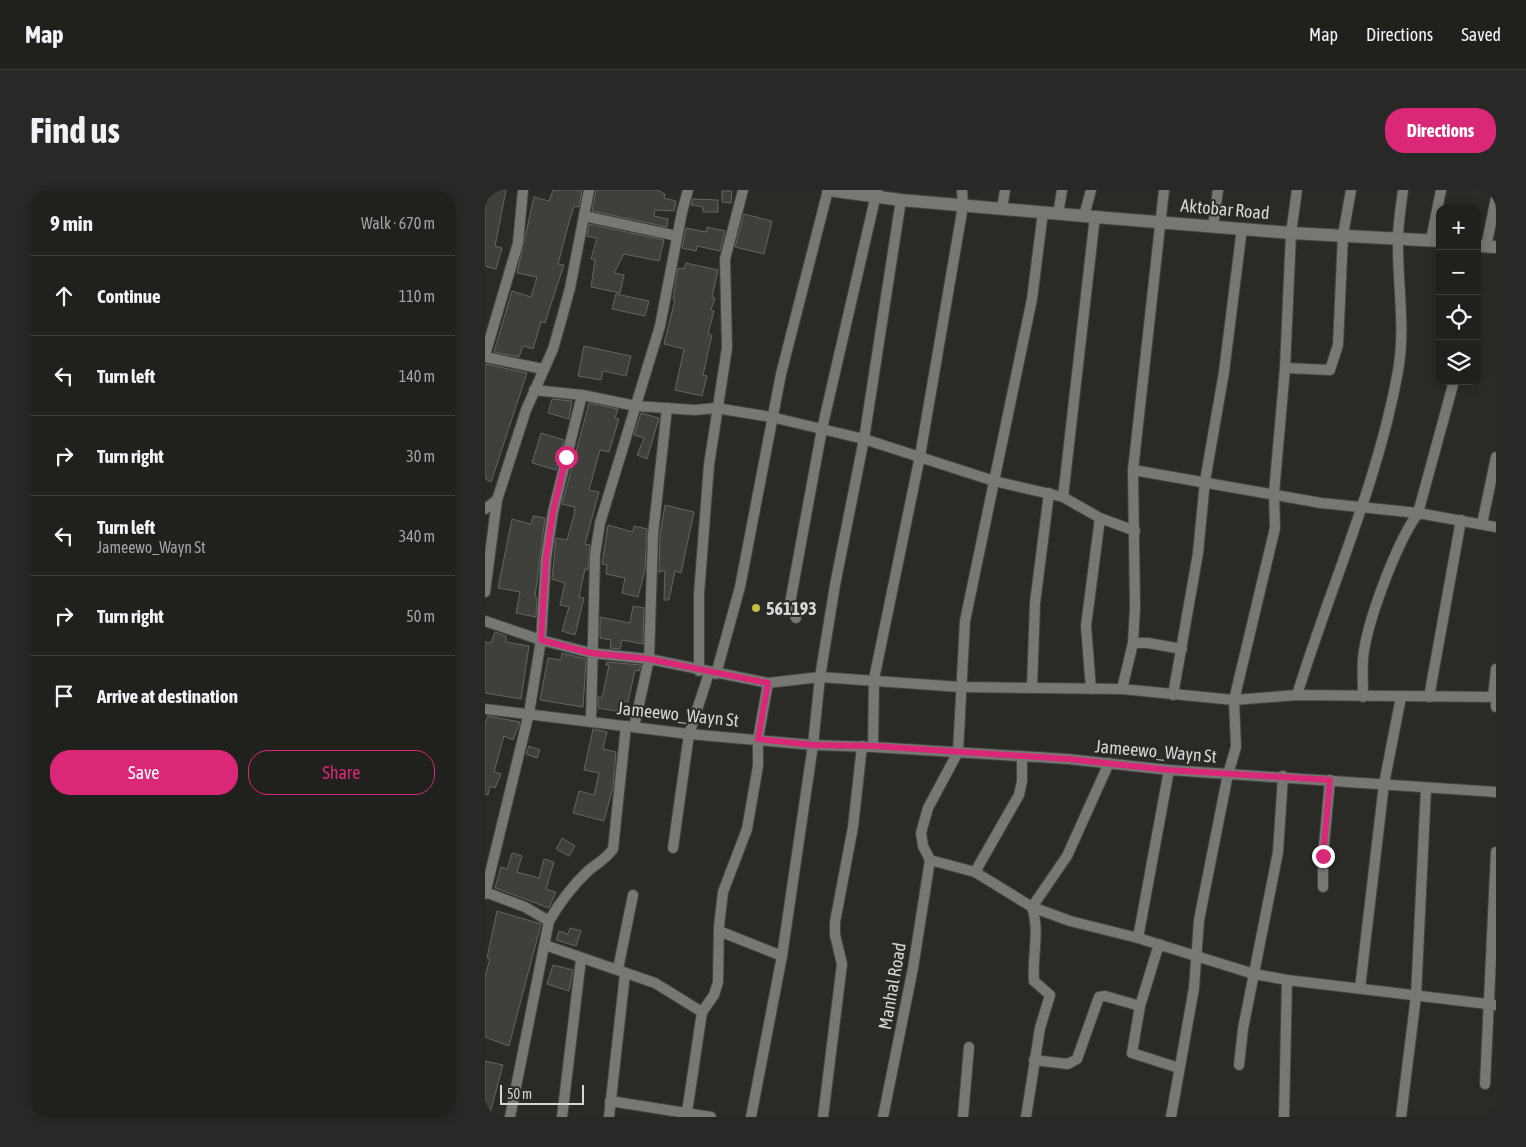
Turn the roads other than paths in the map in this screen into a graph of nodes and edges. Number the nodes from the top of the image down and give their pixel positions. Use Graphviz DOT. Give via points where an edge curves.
graph roads {
  1 [pos="523,190"];
  2 [pos="589,190"];
  3 [pos="688,190"];
  4 [pos="743,190"];
  5 [pos="828,190"];
  6 [pos="962,190"];
  7 [pos="1005,190"];
  8 [pos="1062,190"];
  9 [pos="1091,190"];
  10 [pos="1164,190"];
  11 [pos="1218,190"];
  12 [pos="1297,190"];
  13 [pos="1351,190"];
  14 [pos="1403,190"];
  15 [pos="1441,190"];
  16 [pos="877,193"];
  17 [pos="1496,198"];
  18 [pos="901,200"];
  19 [pos="1440,205"];
  20 [pos="963,206"];
  21 [pos="1002,209"];
  22 [pos="1043,212"];
  23 [pos="1058,214"];
  24 [pos="584,216"];
  25 [pos="1089,216"];
  26 [pos="1162,222"];
  27 [pos="1213,226"];
  28 [pos="1241,228"];
  29 [pos="1291,232"];
  30 [pos="1343,235"];
  31 [pos="677,236"];
  32 [pos="1397,238"];
  33 [pos="1436,240"];
  34 [pos="1483,247"];
  35 [pos="485,356"];
  36 [pos="1285,368"];
  37 [pos="543,369"];
  38 [pos="1453,385"];
  39 [pos="534,390"];
  40 [pos="582,395"];
  41 [pos="636,406"];
  42 [pos="667,408"];
  43 [pos="716,408"];
  44 [pos="771,417"];
  45 [pos="822,429"];
  46 [pos="865,439"];
  47 [pos="920,456"];
  48 [pos="1496,458"];
  49 [pos="1133,470"];
  50 [pos="994,480"];
  51 [pos="1205,481"];
  52 [pos="1273,493"];
  53 [pos="1049,494"];
  54 [pos="1063,497"];
  55 [pos="497,500"];
  56 [pos="1496,504"];
  57 [pos="1363,508"];
  58 [pos="485,509"];
  59 [pos="1418,513"];
  60 [pos="1100,518"];
  61 [pos="1483,519"];
  62 [pos="1461,520"];
  63 [pos="1496,527"];
  64 [pos="1135,531"];
  65 [pos="485,592"];
  66 [pos="796,618"];
  67 [pos="485,621"];
  68 [pos="541,640"];
  69 [pos="1133,643"];
  70 [pos="1182,649"];
  71 [pos="591,653"];
  72 [pos="649,659"];
  73 [pos="1496,669"];
  74 [pos="708,673"];
  75 [pos="820,677"];
  76 [pos="874,679"];
  77 [pos="768,683"];
  78 [pos="960,687"];
  79 [pos="1032,688"];
  80 [pos="1091,689"];
  81 [pos="1122,689"];
  82 [pos="1173,695"];
  83 [pos="1297,695"];
  84 [pos="1363,697"];
  85 [pos="1401,697"];
  86 [pos="1429,697"];
  87 [pos="1495,699"];
  88 [pos="1233,700"];
  89 [pos="485,709"];
  90 [pos="529,713"];
  91 [pos="591,720"];
  92 [pos="630,727"];
  93 [pos="689,734"];
  94 [pos="758,739"];
  95 [pos="813,745"];
  96 [pos="862,746"];
  97 [pos="873,746"];
  98 [pos="958,752"];
  99 [pos="1022,757"];
  100 [pos="1109,763"];
  101 [pos="1169,770"];
  102 [pos="1228,774"];
  103 [pos="1283,776"];
  104 [pos="1330,780"];
  105 [pos="1384,784"];
  106 [pos="1426,788"];
  107 [pos="1496,792"];
  108 [pos="673,848"];
  109 [pos="1496,852"];
  110 [pos="930,860"];
  111 [pos="975,872"];
  112 [pos="1323,887"];
  113 [pos="485,893"];
  114 [pos="633,894"];
  115 [pos="1032,907"];
  116 [pos="549,921"];
  117 [pos="719,931"];
  118 [pos="1138,938"];
  119 [pos="1159,944"];
  120 [pos="545,945"];
  121 [pos="782,956"];
  122 [pos="1197,957"];
  123 [pos="581,959"];
  124 [pos="621,971"];
  125 [pos="1254,974"];
  126 [pos="1287,980"];
  127 [pos="1360,988"];
  128 [pos="1417,996"];
  129 [pos="1492,1005"];
  130 [pos="1140,1006"];
  131 [pos="702,1012"];
  132 [pos="969,1047"];
  133 [pos="1034,1060"];
  134 [pos="1239,1064"];
  135 [pos="1179,1068"];
  136 [pos="1485,1084"];
  137 [pos="611,1101"];
  138 [pos="687,1112"];
  139 [pos="511,1117"];
  140 [pos="561,1117"];
  141 [pos="609,1117"];
  142 [pos="711,1117"];
  143 [pos="751,1117"];
  144 [pos="823,1117"];
  145 [pos="883,1117"];
  146 [pos="963,1117"];
  147 [pos="1026,1117"];
  148 [pos="1171,1117"];
  149 [pos="1284,1117"];
  150 [pos="1401,1117"];
  1 -- 35 [label="street" via="518,243"];
  2 -- 24 [label="street"];
  3 -- 31 [label="street"];
  4 -- 43 [label="street" via="725,259 727,348"];
  5 -- 16 [label="street, Aktobar Road"];
  5 -- 44 [label="street"];
  6 -- 20 [label="street"];
  7 -- 21 [label="street"];
  8 -- 23 [label="street"];
  9 -- 25 [label="street"];
  10 -- 26 [label="street"];
  11 -- 27 [label="street"];
  12 -- 29 [label="street"];
  13 -- 30 [label="street"];
  14 -- 32 [label="street"];
  15 -- 19 [label="street"];
  16 -- 18 [label="street, Aktobar Road"];
  16 -- 45 [label="street"];
  17 -- 34 [label="street"];
  18 -- 20 [label="street, Aktobar Road"];
  18 -- 46 [label="street"];
  20 -- 21 [label="street, Aktobar Road"];
  20 -- 47 [label="street"];
  21 -- 22 [label="street, Aktobar Road"];
  22 -- 23 [label="street, Aktobar Road"];
  22 -- 50 [label="street" via="1033,294"];
  23 -- 25 [label="street, Aktobar Road"];
  24 -- 31 [label="street"];
  24 -- 37 [label="street" via="570,288 553,349"];
  25 -- 26 [label="street, Aktobar Road"];
  25 -- 54 [label="street"];
  26 -- 27 [label="street, Aktobar Road"];
  26 -- 49 [label="street"];
  27 -- 28 [label="street, Aktobar Road"];
  28 -- 29 [label="street, Aktobar Road"];
  28 -- 51 [label="street" via="1224,372"];
  29 -- 30 [label="street, Aktobar Road"];
  29 -- 36 [label="street"];
  30 -- 32 [label="street, Aktobar Road"];
  30 -- 36 [label="street" via="1338,345 1330,370"];
  31 -- 41 [label="street" via="660,326"];
  32 -- 33 [label="street, Aktobar Road"];
  32 -- 57 [label="street" via="1403,331 1398,370"];
  35 -- 37 [label="street"];
  36 -- 52 [label="street"];
  37 -- 39 [label="street"];
  38 -- 59 [label="street"];
  39 -- 40 [label="street"];
  39 -- 55 [label="street"];
  40 -- 41 [label="street"];
  40 -- 68 [label="street" via="553,512 546,559"];
  41 -- 42 [label="street"];
  41 -- 71 [label="street" via="600,523 595,555"];
  42 -- 43 [label="street"];
  42 -- 72 [label="street" via="653,535"];
  43 -- 44 [label="street"];
  43 -- 74 [label="street" via="699,594"];
  44 -- 45 [label="street"];
  44 -- 74 [label="street" via="740,587"];
  45 -- 46 [label="street"];
  45 -- 66 [label="street" via="790,603"];
  46 -- 47 [label="street"];
  46 -- 75 [label="street"];
  47 -- 50 [label="street"];
  47 -- 76 [label="street"];
  48 -- 61 [label="street"];
  49 -- 51 [label="street"];
  49 -- 64 [label="street"];
  50 -- 53 [label="street"];
  50 -- 78 [label="street" via="965,621"];
  51 -- 52 [label="street"];
  51 -- 70 [label="street" via="1198,553"];
  52 -- 57 [label="street"];
  52 -- 88 [label="street" via="1275,528"];
  53 -- 54 [label="street"];
  53 -- 79 [label="street" via="1035,603"];
  54 -- 60 [label="street"];
  55 -- 58 [label="street"];
  55 -- 65 [label="street"];
  56 -- 61 [label="street"];
  57 -- 59 [label="street"];
  57 -- 83 [label="street" via="1313,641"];
  59 -- 62 [label="street"];
  59 -- 84 [label="street" via="1407,528 1369,626 1363,658"];
  60 -- 64 [label="street"];
  60 -- 80 [label="street" via="1087,626"];
  61 -- 62 [label="street"];
  61 -- 63 [label="street"];
  62 -- 86 [label="street"];
  64 -- 69 [label="street"];
  67 -- 68 [label="street"];
  68 -- 71 [label="street"];
  68 -- 90 [label="street"];
  69 -- 70 [label="street"];
  69 -- 81 [label="street"];
  70 -- 82 [label="street"];
  71 -- 72 [label="street"];
  71 -- 91 [label="street"];
  72 -- 74 [label="street"];
  72 -- 92 [label="street"];
  73 -- 87 [label="street"];
  74 -- 77 [label="street"];
  74 -- 93 [label="street"];
  75 -- 76 [label="street"];
  75 -- 77 [label="street"];
  75 -- 95 [label="street"];
  76 -- 78 [label="street"];
  76 -- 97 [label="street"];
  77 -- 94 [label="street"];
  78 -- 79 [label="street"];
  78 -- 98 [label="street"];
  79 -- 80 [label="street"];
  80 -- 81 [label="street"];
  81 -- 82 [label="street"];
  82 -- 88 [label="street"];
  83 -- 84 [label="street"];
  83 -- 88 [label="street"];
  84 -- 85 [label="street"];
  85 -- 86 [label="street"];
  85 -- 105 [label="street"];
  86 -- 87 [label="street"];
  88 -- 102 [label="street" via="1236,747"];
  89 -- 90 [label="street, Jameewo_Wayn St"];
  90 -- 91 [label="street, Jameewo_Wayn St"];
  90 -- 113 [label="street"];
  91 -- 92 [label="street, Jameewo_Wayn St"];
  92 -- 93 [label="street, Jameewo_Wayn St"];
  92 -- 116 [label="street" via="613,848 563,898"];
  93 -- 94 [label="street, Jameewo_Wayn St"];
  93 -- 108 [label="street"];
  94 -- 95 [label="street, Jameewo_Wayn St"];
  94 -- 117 [label="street" via="758,766 747,828 723,892"];
  95 -- 96 [label="street, Jameewo_Wayn St"];
  95 -- 121 [label="street"];
  96 -- 97 [label="street, Jameewo_Wayn St"];
  96 -- 144 [label="street" via="853,827 835,922 842,964"];
  97 -- 98 [label="street, Jameewo_Wayn St"];
  98 -- 99 [label="street, Jameewo_Wayn St"];
  98 -- 110 [label="street" via="924,819 921,833"];
  99 -- 100 [label="street, Jameewo_Wayn St"];
  99 -- 111 [label="street" via="1019,795"];
  100 -- 101 [label="street, Jameewo_Wayn St"];
  100 -- 115 [label="street" via="1067,856"];
  101 -- 102 [label="street, Jameewo_Wayn St"];
  101 -- 118 [label="street"];
  102 -- 103 [label="street, Jameewo_Wayn St"];
  102 -- 122 [label="street" via="1199,920"];
  103 -- 104 [label="street, Jameewo_Wayn St"];
  103 -- 125 [label="street" via="1278,852"];
  104 -- 105 [label="street, Jameewo_Wayn St"];
  104 -- 112 [label="street"];
  105 -- 106 [label="street, Jameewo_Wayn St"];
  105 -- 127 [label="street"];
  106 -- 107 [label="street, Jameewo_Wayn St"];
  106 -- 128 [label="street"];
  109 -- 129 [label="street"];
  110 -- 111 [label="street"];
  110 -- 145 [label="street, Manhal Road" via="913,968"];
  111 -- 115 [label="street"];
  113 -- 116 [label="street" via="525,907"];
  114 -- 124 [label="street"];
  115 -- 118 [label="street" via="1070,921"];
  115 -- 133 [label="street" via="1037,925 1034,981 1050,995"];
  116 -- 120 [label="street"];
  117 -- 121 [label="street"];
  117 -- 131 [label="street" via="719,982 714,996"];
  118 -- 119 [label="street"];
  119 -- 122 [label="street"];
  119 -- 130 [label="street"];
  120 -- 123 [label="street"];
  120 -- 139 [label="street"];
  121 -- 143 [label="street"];
  122 -- 125 [label="street"];
  122 -- 135 [label="street"];
  123 -- 124 [label="street"];
  123 -- 140 [label="street"];
  124 -- 131 [label="street" via="668,989"];
  124 -- 137 [label="street"];
  125 -- 126 [label="street"];
  125 -- 134 [label="street"];
  126 -- 127 [label="street"];
  126 -- 149 [label="street"];
  127 -- 128 [label="street"];
  128 -- 129 [label="street"];
  128 -- 150 [label="street"];
  129 -- 136 [label="street"];
  130 -- 133 [label="street" via="1099,997 1077,1059 1068,1064"];
  130 -- 135 [label="street" via="1132,1053"];
  131 -- 138 [label="street"];
  132 -- 146 [label="street"];
  133 -- 147 [label="street"];
  135 -- 148 [label="street"];
  137 -- 138 [label="street"];
  137 -- 141 [label="street"];
  138 -- 142 [label="street"];
}
